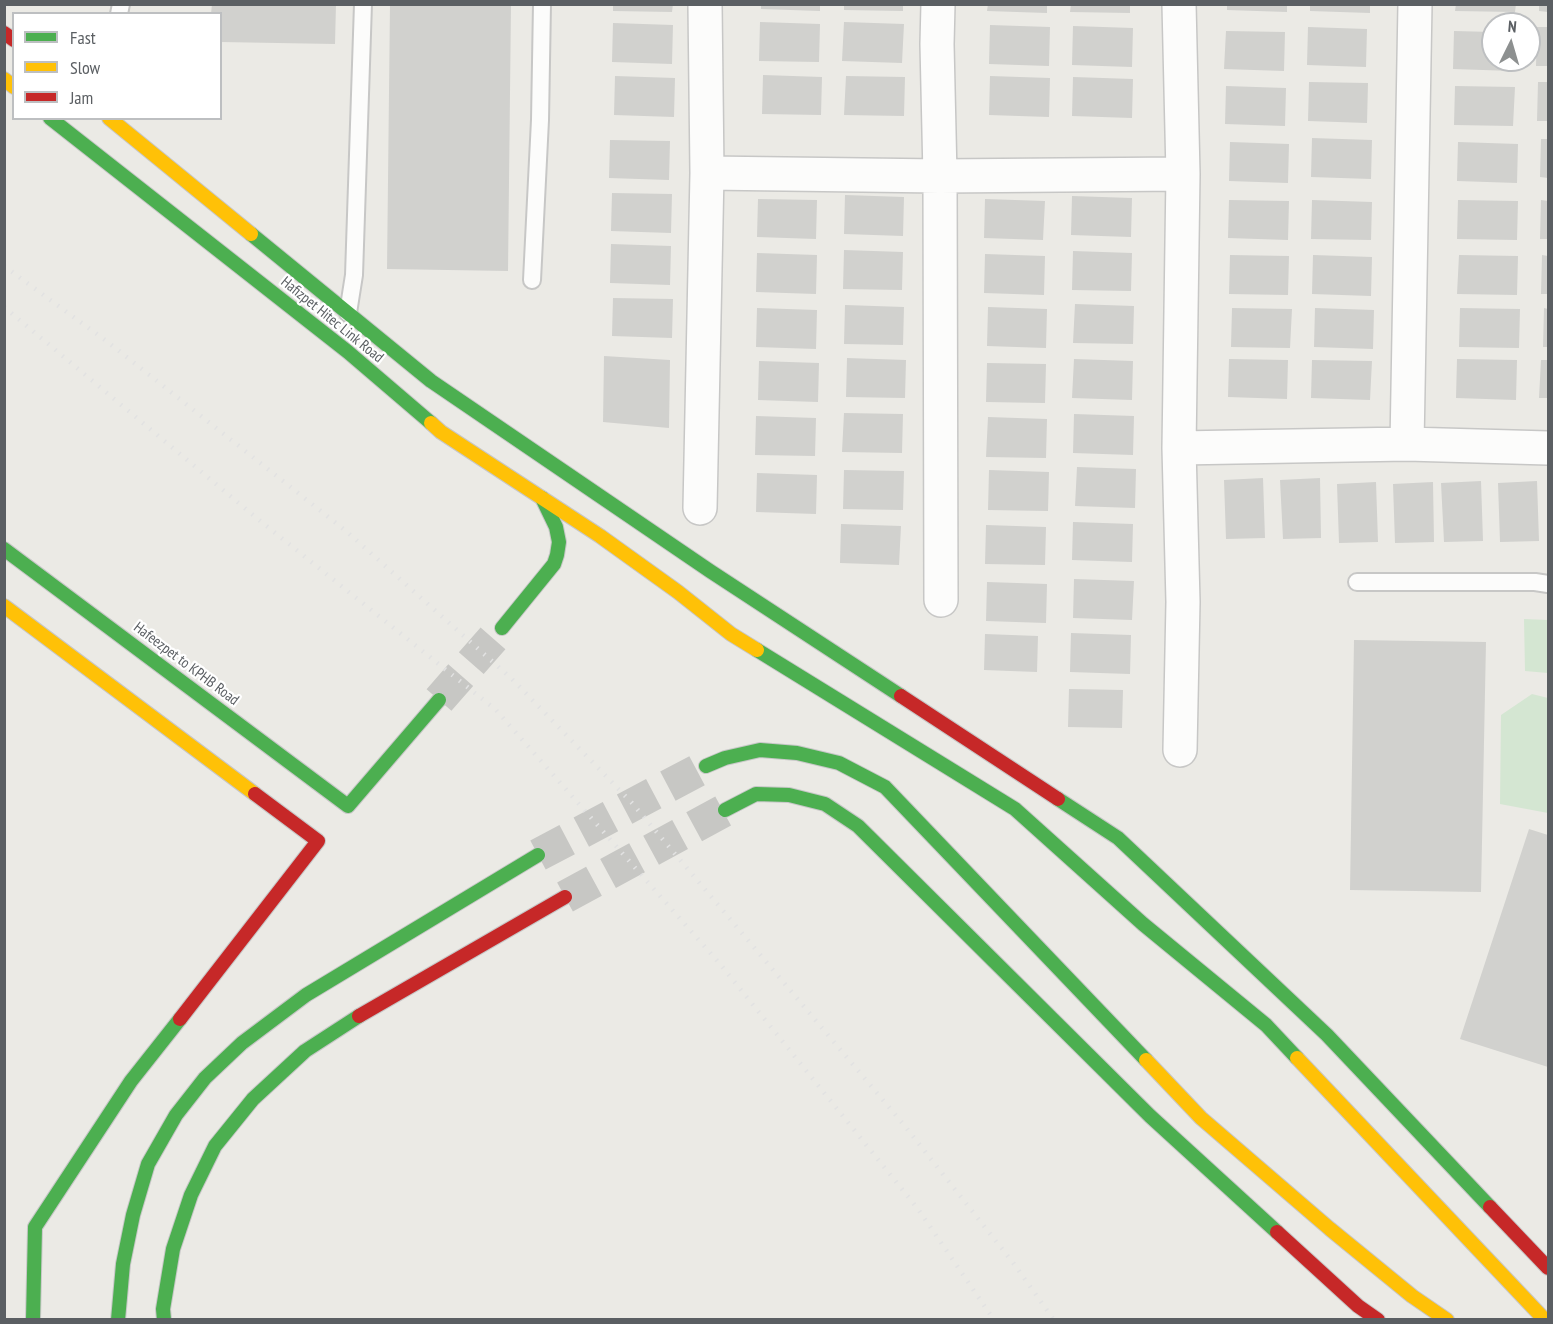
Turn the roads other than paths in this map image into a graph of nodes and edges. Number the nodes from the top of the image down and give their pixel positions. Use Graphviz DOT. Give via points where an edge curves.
graph roads {
  1 [pos="363,4"];
  2 [pos="542,4"];
  3 [pos="705,4"];
  4 [pos="938,4"];
  5 [pos="1179,4"];
  6 [pos="1415,4"];
  7 [pos="57,120"];
  8 [pos="112,120"];
  9 [pos="707,173"];
  10 [pos="1183,174"];
  11 [pos="940,176"];
  12 [pos="532,280"];
  13 [pos="348,314"];
  14 [pos="1407,444"];
  15 [pos="1179,448"];
  16 [pos="1548,448"];
  17 [pos="542,498"];
  18 [pos="700,508"];
  19 [pos="4,549"];
  20 [pos="1357,582"];
  21 [pos="1548,584"];
  22 [pos="941,600"];
  23 [pos="4,606"];
  24 [pos="502,628"];
  25 [pos="439,700"];
  26 [pos="1180,750"];
  27 [pos="706,766"];
  28 [pos="725,810"];
  29 [pos="538,855"];
  30 [pos="565,897"];
  31 [pos="1548,1268"];
  32 [pos="33,1320"];
  33 [pos="118,1320"];
  34 [pos="164,1320"];
  35 [pos="1378,1320"];
  36 [pos="1447,1320"];
  37 [pos="1545,1320"];
  1 -- 13 [label="lane" via="354,275"];
  2 -- 12 [label="lane"];
  3 -- 9 [label="street"];
  4 -- 11 [label="street"];
  5 -- 10 [label="street"];
  6 -- 14 [label="street"];
  7 -- 17 [label="main road, Hafizpet Hitec Link Road" via="348,352 441,432"];
  8 -- 13 [label="main road"];
  9 -- 11 [label="street"];
  9 -- 18 [label="street"];
  10 -- 11 [label="street"];
  10 -- 15 [label="street"];
  11 -- 22 [label="street"];
  13 -- 31 [label="main road" via="440,388 710,571 1118,838 1327,1035"];
  14 -- 15 [label="street"];
  14 -- 16 [label="street"];
  15 -- 26 [label="street" via="1183,602"];
  17 -- 24 [label="main road" via="556,526 557,555 554,564"];
  17 -- 37 [label="main road, Hafizpet Hitec Link Road" via="678,592 731,634 1015,809 1143,924 1266,1025"];
  19 -- 25 [label="main road, Hafeezpet to KPHB Road" via="348,806"];
  20 -- 21 [label="lane"];
  23 -- 32 [label="main road" via="318,841 131,1081 35,1227"];
  27 -- 36 [label="main road" via="760,750 798,753 839,763 885,788 1201,1118 1339,1237"];
  28 -- 35 [label="main road" via="756,794 789,795 825,804 858,826 1150,1116"];
  29 -- 33 [label="main road" via="306,995 205,1078 176,1115 148,1164 123,1264"];
  30 -- 34 [label="main road" via="305,1051 253,1099 215,1146 191,1195 173,1249"];
}
